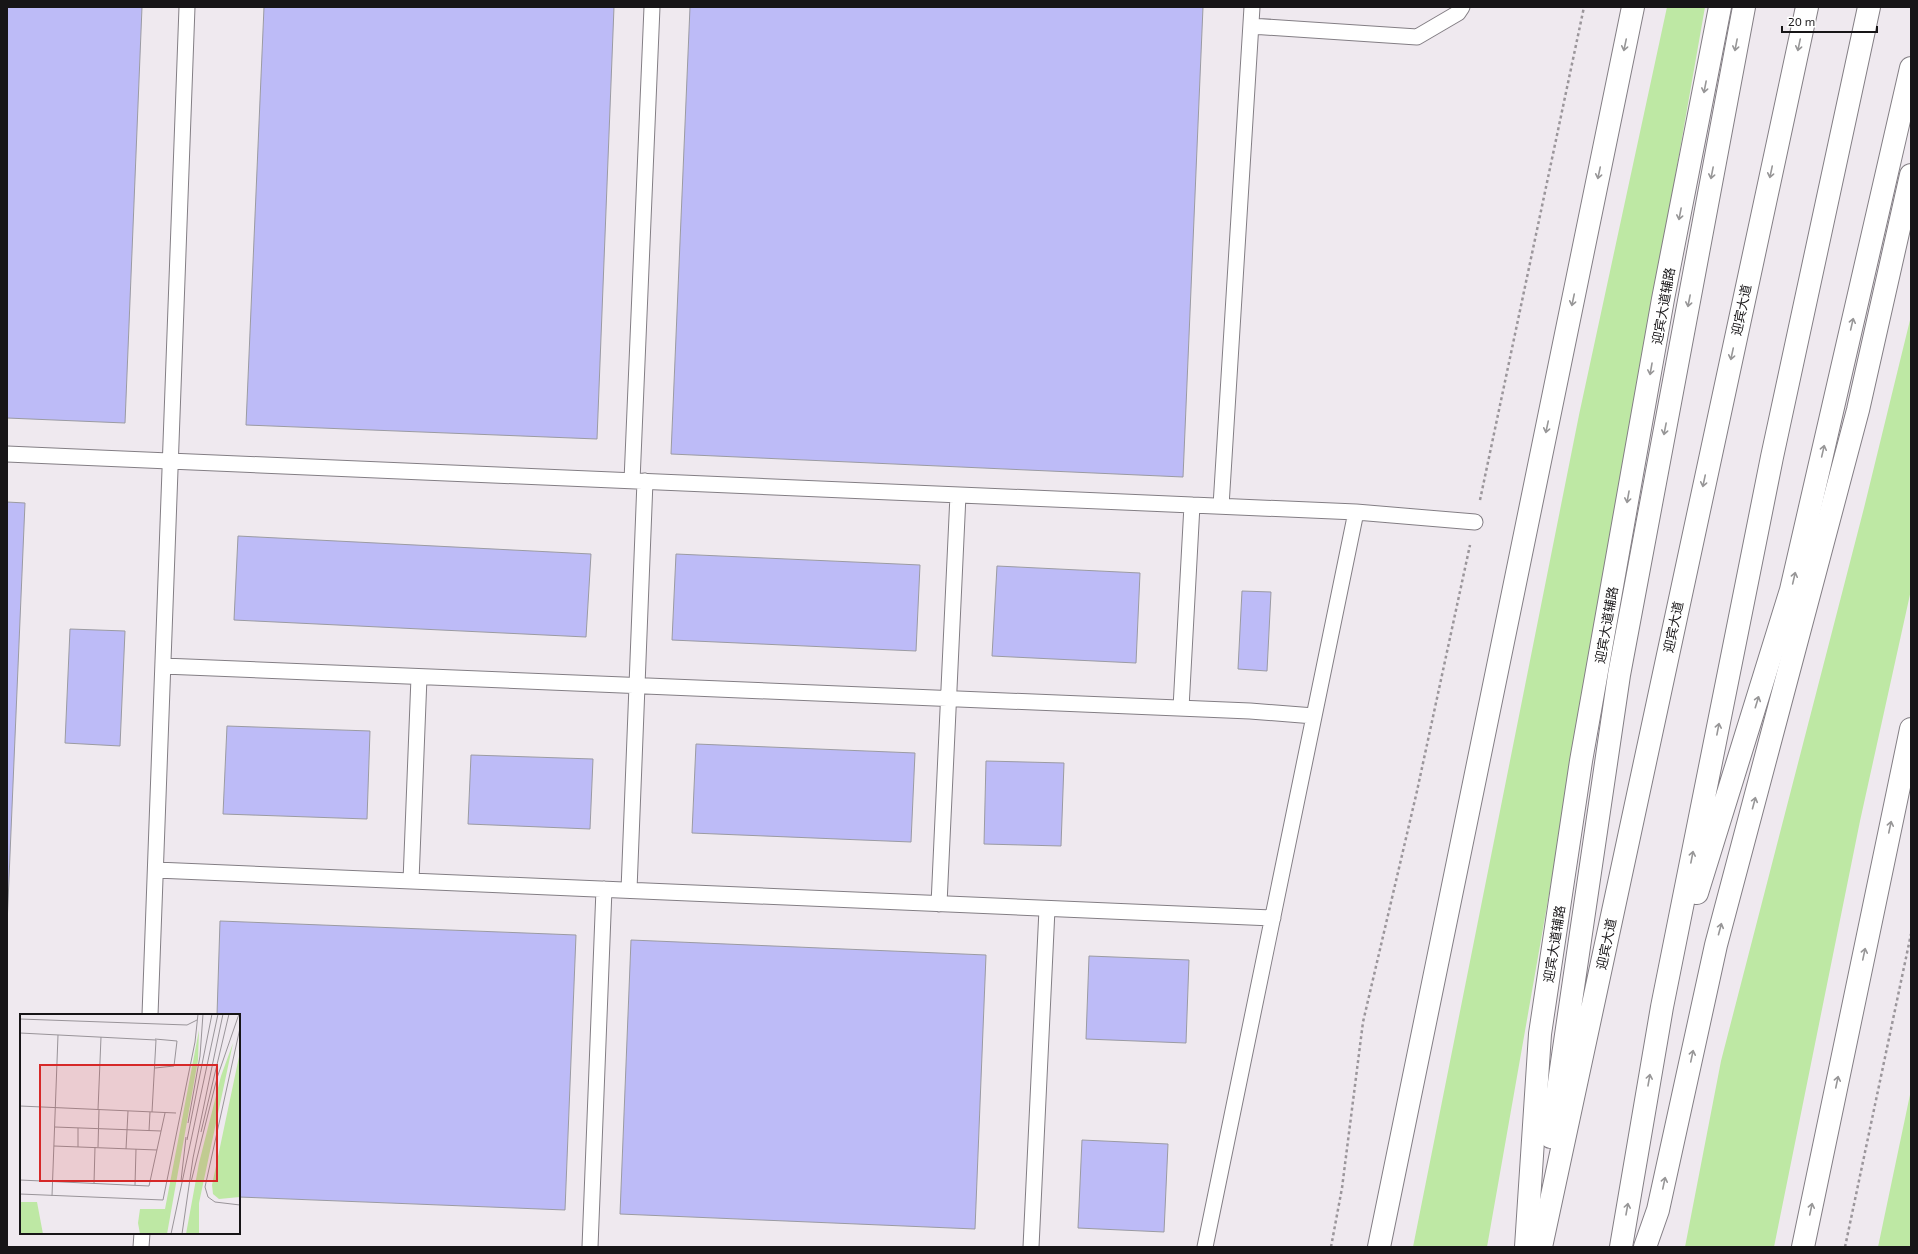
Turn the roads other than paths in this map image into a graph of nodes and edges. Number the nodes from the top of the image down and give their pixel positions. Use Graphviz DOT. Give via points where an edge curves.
graph roads {
  1 [pos="188,7"];
  2 [pos="652,7"];
  3 [pos="1252,7"];
  4 [pos="1462,7"];
  5 [pos="1633,7"];
  6 [pos="1720,7"];
  7 [pos="1744,7"];
  8 [pos="1807,7"];
  9 [pos="1869,7"];
  10 [pos="1251,26"];
  11 [pos="1911,68"];
  12 [pos="1911,174"];
  13 [pos="7,454"];
  14 [pos="170,461"];
  15 [pos="638,481"];
  16 [pos="958,494"];
  17 [pos="1192,505"];
  18 [pos="1221,506"];
  19 [pos="1356,512"];
  20 [pos="1475,522"];
  21 [pos="163,666"];
  22 [pos="419,677"];
  23 [pos="637,686"];
  24 [pos="948,699"];
  25 [pos="1181,708"];
  26 [pos="1314,716"];
  27 [pos="1911,729"];
  28 [pos="156,870"];
  29 [pos="411,881"];
  30 [pos="604,889"];
  31 [pos="629,890"];
  32 [pos="939,904"];
  33 [pos="1047,909"];
  34 [pos="1273,918"];
  35 [pos="1662,1007"];
  36 [pos="150,1014"];
  37 [pos="142,1234"];
  38 [pos="142,1247"];
  39 [pos="590,1247"];
  40 [pos="1030,1247"];
  41 [pos="1205,1247"];
  42 [pos="1379,1247"];
  43 [pos="1526,1247"];
  44 [pos="1535,1247"];
  45 [pos="1541,1247"];
  46 [pos="1621,1247"];
  47 [pos="1645,1247"];
  48 [pos="1803,1247"];
  1 -- 14 [label="lane"];
  2 -- 15 [label="lane"];
  3 -- 10 [label="lane"];
  4 -- 10 [label="lane" via="1458,13 1417,37"];
  5 -- 42 [label="main road, one-way"];
  6 -- 43 [label="main road, 迎宾大道辅路, one-way" via="1664,299 1581,760 1540,1034"];
  7 -- 44 [label="main road, one-way" via="1619,675"];
  8 -- 45 [label="main road, 迎宾大道, one-way"];
  35 -- 9 [label="main road, one-way" via="1774,449"];
  10 -- 18 [label="lane"];
  35 -- 11 [label="main road, one-way" via="1791,590"];
  47 -- 12 [label="main road, one-way" via="1658,1210 1716,944 1858,410"];
  13 -- 14 [label="lane"];
  14 -- 15 [label="lane"];
  14 -- 21 [label="lane"];
  15 -- 16 [label="lane"];
  15 -- 23 [label="lane"];
  16 -- 17 [label="lane"];
  16 -- 24 [label="lane"];
  17 -- 18 [label="lane"];
  17 -- 25 [label="lane"];
  18 -- 19 [label="lane"];
  19 -- 20 [label="lane"];
  19 -- 26 [label="lane"];
  21 -- 22 [label="lane"];
  21 -- 28 [label="lane"];
  22 -- 23 [label="lane"];
  22 -- 29 [label="lane"];
  23 -- 24 [label="lane"];
  23 -- 31 [label="lane"];
  24 -- 25 [label="lane"];
  24 -- 32 [label="lane"];
  25 -- 26 [label="lane"];
  26 -- 34 [label="lane"];
  48 -- 27 [label="main road, one-way"];
  28 -- 29 [label="lane"];
  28 -- 36 [label="lane"];
  29 -- 30 [label="lane"];
  30 -- 31 [label="lane"];
  30 -- 39 [label="lane"];
  31 -- 32 [label="lane"];
  32 -- 33 [label="lane"];
  33 -- 34 [label="lane"];
  33 -- 40 [label="lane"];
  34 -- 41 [label="lane"];
  46 -- 35 [label="main road, one-way"];
  37 -- 38 [label="lane"];
}
